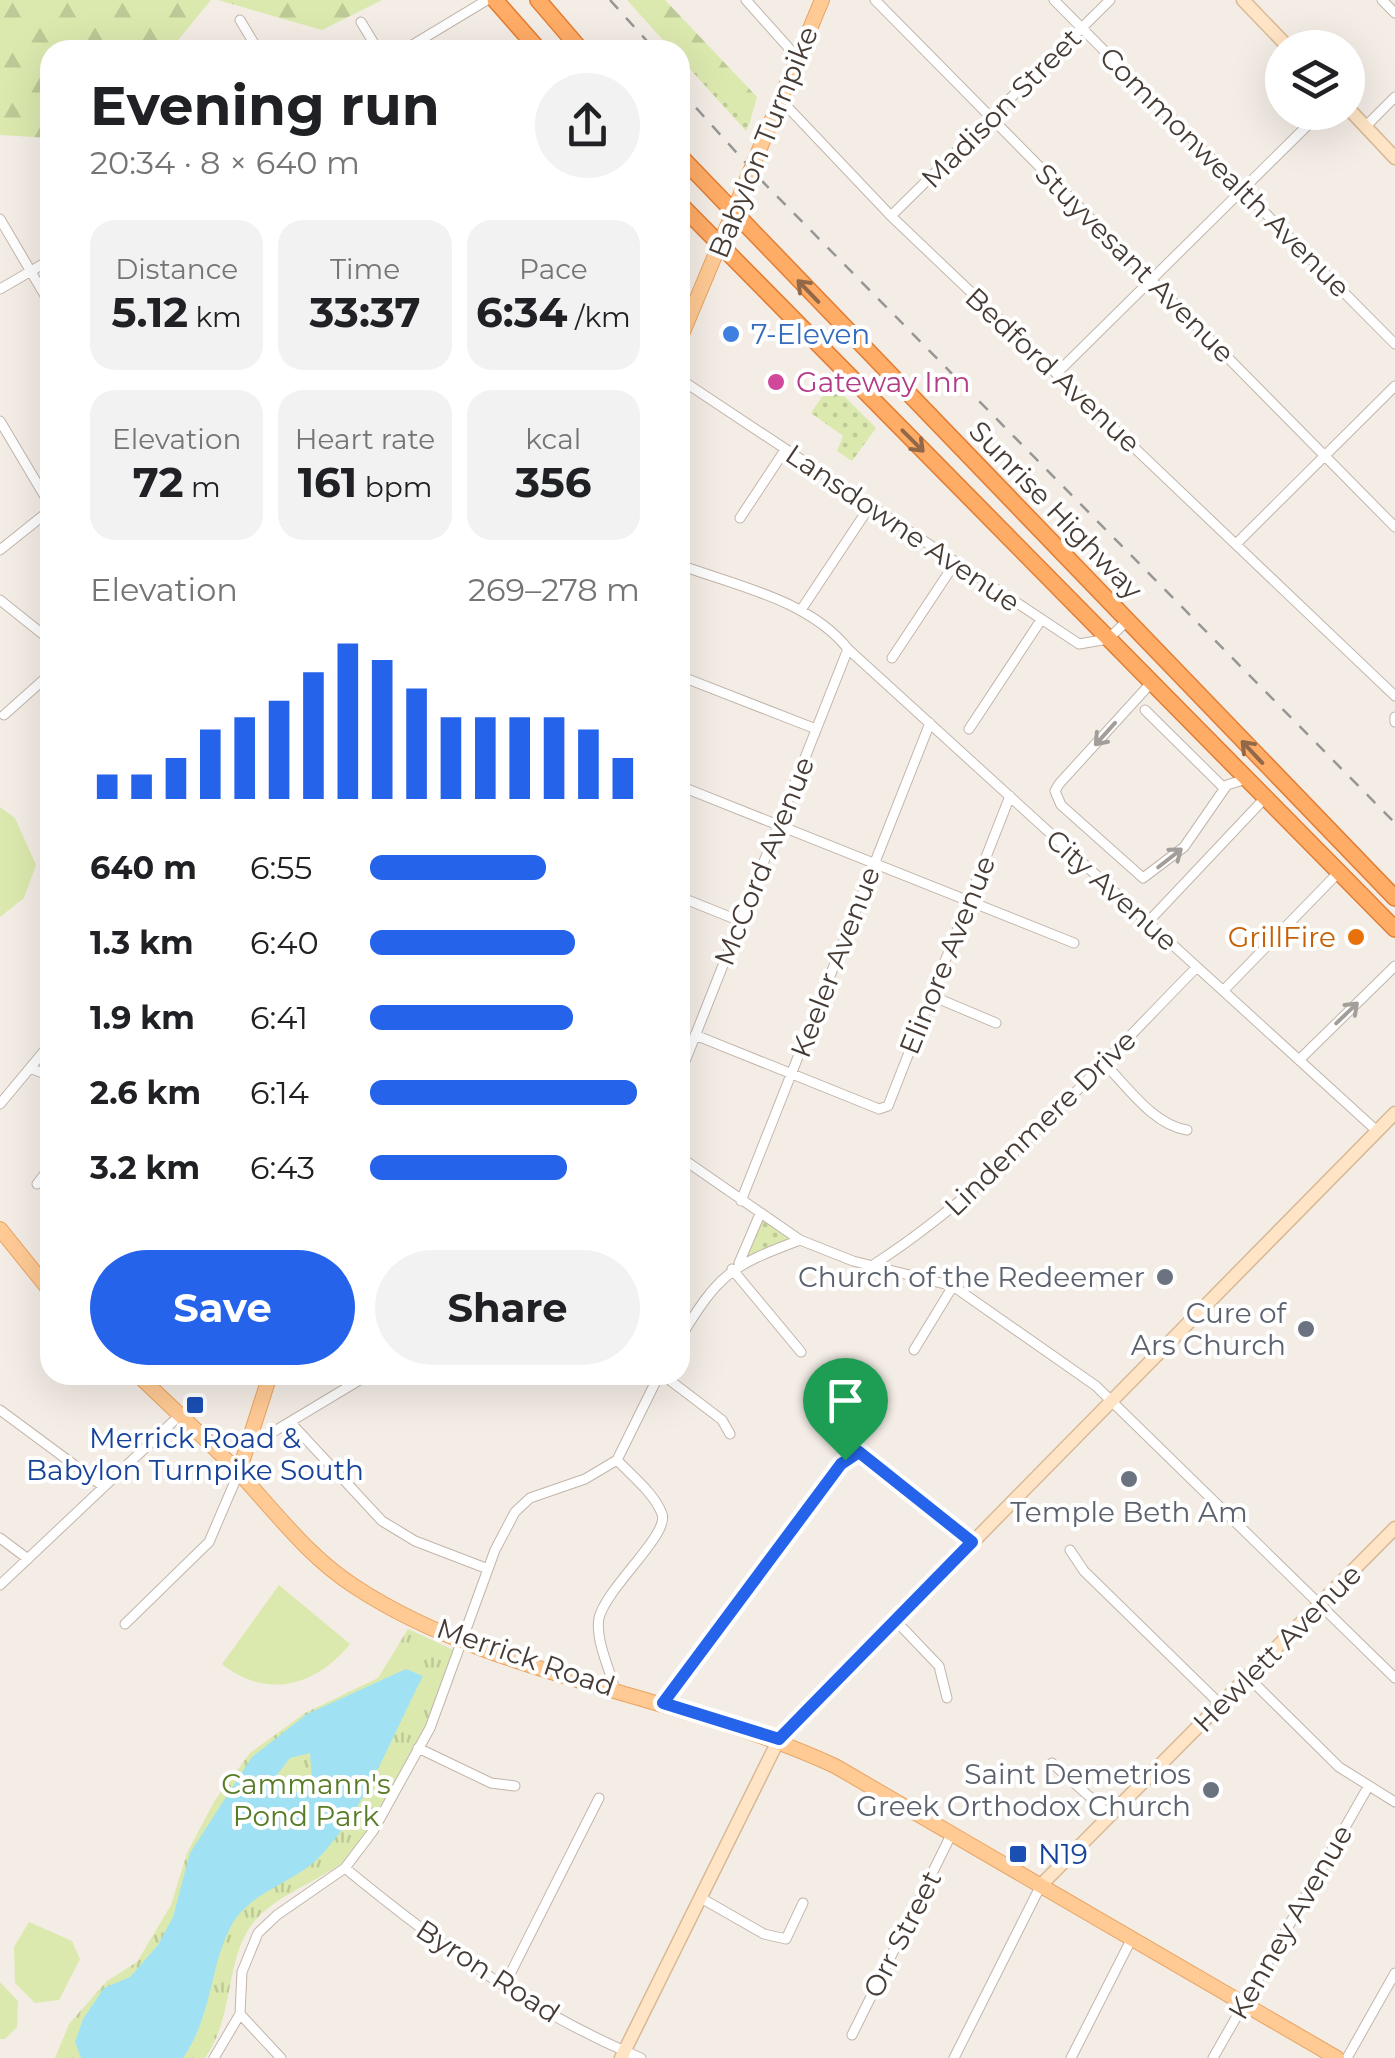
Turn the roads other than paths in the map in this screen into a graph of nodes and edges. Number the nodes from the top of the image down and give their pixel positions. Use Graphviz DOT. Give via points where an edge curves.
graph roads {
  1 [pos="487,0"];
  2 [pos="495,0"];
  3 [pos="530,0"];
  4 [pos="538,0"];
  5 [pos="746,0"];
  6 [pos="822,0"];
  7 [pos="875,0"];
  8 [pos="1054,0"];
  9 [pos="1110,0"];
  10 [pos="1243,0"];
  11 [pos="1382,0"];
  12 [pos="1395,12"];
  13 [pos="551,15"];
  14 [pos="240,20"];
  15 [pos="362,22"];
  16 [pos="1082,28"];
  17 [pos="1272,30"];
  18 [pos="252,40"];
  19 [pos="372,40"];
  20 [pos="421,40"];
  21 [pos="531,40"];
  22 [pos="572,40"];
  23 [pos="796,56"];
  24 [pos="779,98"];
  25 [pos="1395,98"];
  26 [pos="992,117"];
  27 [pos="1366,127"];
  28 [pos="1302,130"];
  29 [pos="1395,158"];
  30 [pos="690,167"];
  31 [pos="1243,190"];
  32 [pos="734,213"];
  33 [pos="690,214"];
  34 [pos="891,216"];
  35 [pos="0,219"];
  36 [pos="721,247"];
  37 [pos="40,266"];
  38 [pos="31,271"];
  39 [pos="1152,280"];
  40 [pos="40,287"];
  41 [pos="0,289"];
  42 [pos="690,314"];
  43 [pos="1395,344"];
  44 [pos="1057,373"];
  45 [pos="690,386"];
  46 [pos="1395,386"];
  47 [pos="0,421"];
  48 [pos="785,450"];
  49 [pos="1326,455"];
  50 [pos="40,491"];
  51 [pos="870,506"];
  52 [pos="40,516"];
  53 [pos="740,518"];
  54 [pos="1395,527"];
  55 [pos="1236,544"];
  56 [pos="0,550"];
  57 [pos="955,563"];
  58 [pos="690,569"];
  59 [pos="0,600"];
  60 [pos="801,610"];
  61 [pos="1042,620"];
  62 [pos="1128,620"];
  63 [pos="40,632"];
  64 [pos="1108,639"];
  65 [pos="848,648"];
  66 [pos="892,658"];
  67 [pos="690,680"];
  68 [pos="40,683"];
  69 [pos="1152,683"];
  70 [pos="1395,696"];
  71 [pos="1146,710"];
  72 [pos="4,715"];
  73 [pos="930,723"];
  74 [pos="816,729"];
  75 [pos="969,729"];
  76 [pos="1246,778"];
  77 [pos="1224,788"];
  78 [pos="690,790"];
  79 [pos="1010,796"];
  80 [pos="1265,798"];
  81 [pos="778,825"];
  82 [pos="874,863"];
  83 [pos="1338,873"];
  84 [pos="1395,898"];
  85 [pos="969,900"];
  86 [pos="690,901"];
  87 [pos="740,921"];
  88 [pos="1148,922"];
  89 [pos="1395,929"];
  90 [pos="1074,943"];
  91 [pos="1395,966"];
  92 [pos="1196,967"];
  93 [pos="1223,991"];
  94 [pos="932,996"];
  95 [pos="996,1023"];
  96 [pos="695,1035"];
  97 [pos="690,1048"];
  98 [pos="40,1056"];
  99 [pos="1299,1060"];
  100 [pos="1103,1062"];
  101 [pos="30,1068"];
  102 [pos="40,1072"];
  103 [pos="791,1074"];
  104 [pos="0,1104"];
  105 [pos="1395,1114"];
  106 [pos="1186,1130"];
  107 [pos="1377,1131"];
  108 [pos="690,1163"];
  109 [pos="40,1180"];
  110 [pos="37,1184"];
  111 [pos="741,1201"];
  112 [pos="760,1214"];
  113 [pos="0,1229"];
  114 [pos="800,1240"];
  115 [pos="872,1265"];
  116 [pos="735,1266"];
  117 [pos="40,1279"];
  118 [pos="954,1286"];
  119 [pos="690,1321"];
  120 [pos="914,1350"];
  121 [pos="802,1352"];
  122 [pos="148,1385"];
  123 [pos="267,1385"];
  124 [pos="352,1385"];
  125 [pos="656,1385"];
  126 [pos="675,1385"];
  127 [pos="1112,1400"];
  128 [pos="0,1410"];
  129 [pos="180,1415"];
  130 [pos="291,1423"];
  131 [pos="730,1434"];
  132 [pos="248,1446"];
  133 [pos="616,1460"];
  134 [pos="238,1472"];
  135 [pos="104,1487"];
  136 [pos="1395,1528"];
  137 [pos="0,1538"];
  138 [pos="972,1542"];
  139 [pos="1070,1550"];
  140 [pos="28,1559"];
  141 [pos="488,1570"];
  142 [pos="0,1585"];
  143 [pos="1321,1603"];
  144 [pos="895,1620"];
  145 [pos="124,1624"];
  146 [pos="464,1638"];
  147 [pos="1248,1677"];
  148 [pos="1395,1678"];
  149 [pos="614,1687"];
  150 [pos="946,1698"];
  151 [pos="663,1703"];
  152 [pos="1220,1704"];
  153 [pos="779,1739"];
  154 [pos="418,1748"];
  155 [pos="1052,1763"];
  156 [pos="515,1786"];
  157 [pos="1368,1786"];
  158 [pos="599,1798"];
  159 [pos="1395,1802"];
  160 [pos="1112,1816"];
  161 [pos="952,1834"];
  162 [pos="345,1868"];
  163 [pos="1041,1885"];
  164 [pos="701,1898"];
  165 [pos="802,1904"];
  166 [pos="1132,1938"];
  167 [pos="1395,1973"];
  168 [pos="504,1986"];
  169 [pos="1244,2004"];
  170 [pos="240,2014"];
  171 [pos="852,2035"];
  172 [pos="623,2055"];
  173 [pos="214,2058"];
  174 [pos="281,2058"];
  175 [pos="641,2058"];
  176 [pos="954,2058"];
  177 [pos="1071,2058"];
  178 [pos="1213,2058"];
  179 [pos="1337,2058"];
  180 [pos="1347,2058"];
  1 -- 20 [label="street"];
  2 -- 21 [label="highway"];
  3 -- 13 [label="highway"];
  4 -- 13 [label="highway"];
  5 -- 23 [label="street"];
  6 -- 23 [label="main road, Babylon Turnpike"];
  7 -- 26 [label="street, Stuyvesant Avenue"];
  8 -- 16 [label="street, Commonwealth Avenue"];
  9 -- 16 [label="street, Madison Street"];
  10 -- 17 [label="street"];
  11 -- 12 [label="street"];
  13 -- 22 [label="highway"];
  14 -- 18 [label="street"];
  15 -- 19 [label="street"];
  16 -- 26 [label="street, Madison Street"];
  16 -- 31 [label="street, Commonwealth Avenue"];
  23 -- 24 [label="main road, Babylon Turnpike"];
  24 -- 32 [label="main road, Babylon Turnpike"];
  24 -- 34 [label="street, Bedford Avenue"];
  25 -- 27 [label="street"];
  26 -- 34 [label="street, Madison Street"];
  26 -- 39 [label="street, Stuyvesant Avenue"];
  27 -- 29 [label="street"];
  28 -- 31 [label="street"];
  30 -- 32 [label="highway, Sunrise Highway"];
  31 -- 39 [label="street"];
  31 -- 43 [label="street, Commonwealth Avenue"];
  32 -- 36 [label="main road, Babylon Turnpike"];
  62 -- 32 [label="highway, Sunrise Highway, one-way"];
  33 -- 36 [label="highway, Sunrise Highway"];
  34 -- 44 [label="street, Bedford Avenue"];
  35 -- 38 [label="street"];
  36 -- 42 [label="main road, Babylon Turnpike"];
  36 -- 64 [label="highway, Sunrise Highway, one-way"];
  37 -- 38 [label="street"];
  38 -- 40 [label="street"];
  38 -- 41 [label="street"];
  39 -- 44 [label="street"];
  39 -- 49 [label="street, Stuyvesant Avenue"];
  44 -- 55 [label="street, Bedford Avenue"];
  45 -- 48 [label="street, Lansdowne Avenue"];
  46 -- 49 [label="street"];
  47 -- 50 [label="street"];
  48 -- 51 [label="street, Lansdowne Avenue"];
  48 -- 53 [label="street"];
  49 -- 54 [label="street, Stuyvesant Avenue"];
  49 -- 55 [label="street"];
  51 -- 57 [label="street, Lansdowne Avenue"];
  51 -- 60 [label="street"];
  52 -- 56 [label="street"];
  55 -- 70 [label="street, Bedford Avenue"];
  57 -- 61 [label="street, Lansdowne Avenue"];
  57 -- 66 [label="street"];
  58 -- 60 [label="street, City Avenue"];
  59 -- 63 [label="street"];
  60 -- 65 [label="street, City Avenue"];
  61 -- 64 [label="street, Lansdowne Avenue" via="1079,644"];
  61 -- 75 [label="street"];
  62 -- 64 [label="street"];
  84 -- 62 [label="highway, Sunrise Highway, one-way"];
  64 -- 69 [label="highway, Sunrise Highway"];
  65 -- 73 [label="street, City Avenue"];
  65 -- 74 [label="street, McCord Avenue"];
  67 -- 74 [label="street"];
  68 -- 72 [label="street"];
  69 -- 76 [label="highway, Sunrise Highway"];
  69 -- 77 [label="street, one-way" via="1060,784 1056,798 1143,878 1184,847"];
  71 -- 77 [label="street"];
  73 -- 79 [label="street, City Avenue"];
  73 -- 82 [label="street, Keeler Avenue"];
  74 -- 81 [label="street, McCord Avenue"];
  76 -- 77 [label="street"];
  76 -- 80 [label="highway, Sunrise Highway"];
  78 -- 81 [label="street"];
  79 -- 85 [label="street, Elinore Avenue"];
  79 -- 88 [label="street, City Avenue"];
  80 -- 83 [label="highway, Sunrise Highway"];
  80 -- 88 [label="street"];
  81 -- 82 [label="street"];
  81 -- 87 [label="street, McCord Avenue"];
  82 -- 85 [label="street"];
  82 -- 103 [label="street, Keeler Avenue"];
  83 -- 89 [label="highway, Sunrise Highway"];
  83 -- 93 [label="street"];
  85 -- 90 [label="street"];
  85 -- 94 [label="street, Elinore Avenue"];
  86 -- 87 [label="street"];
  87 -- 96 [label="street, McCord Avenue"];
  88 -- 92 [label="street, City Avenue"];
  99 -- 91 [label="street, one-way"];
  92 -- 93 [label="street, City Avenue"];
  92 -- 100 [label="street, Lindenmere Drive"];
  93 -- 99 [label="street, City Avenue"];
  94 -- 95 [label="street"];
  94 -- 103 [label="street, Elinore Avenue" via="888,1106 879,1109"];
  96 -- 97 [label="street, McCord Avenue"];
  96 -- 103 [label="street"];
  98 -- 101 [label="street"];
  99 -- 107 [label="street, City Avenue"];
  100 -- 106 [label="street" via="1160,1119"];
  100 -- 115 [label="street, Lindenmere Drive" via="952,1211"];
  101 -- 102 [label="street"];
  101 -- 104 [label="street"];
  103 -- 111 [label="street, Keeler Avenue"];
  105 -- 107 [label="street"];
  107 -- 127 [label="street"];
  108 -- 111 [label="street"];
  109 -- 110 [label="street"];
  111 -- 112 [label="street"];
  112 -- 114 [label="street"];
  112 -- 116 [label="street"];
  113 -- 117 [label="main road"];
  114 -- 115 [label="street"];
  114 -- 116 [label="street"];
  115 -- 118 [label="street"];
  116 -- 119 [label="street" via="709,1290"];
  116 -- 121 [label="street"];
  118 -- 120 [label="street"];
  118 -- 127 [label="street"];
  122 -- 129 [label="main road, Merrick Road"];
  123 -- 132 [label="main road"];
  124 -- 130 [label="street"];
  125 -- 133 [label="street"];
  126 -- 131 [label="street" via="722,1420"];
  127 -- 138 [label="street"];
  127 -- 143 [label="street"];
  128 -- 135 [label="street"];
  129 -- 134 [label="main road, Merrick Road"];
  129 -- 135 [label="street"];
  130 -- 132 [label="street"];
  130 -- 141 [label="street" via="382,1521"];
  132 -- 134 [label="main road"];
  133 -- 141 [label="street" via="525,1502"];
  133 -- 149 [label="street" via="657,1504 664,1522 600,1618"];
  134 -- 145 [label="street" via="204,1548"];
  134 -- 146 [label="main road, Merrick Road" via="336,1573 388,1607"];
  135 -- 140 [label="street"];
  136 -- 143 [label="street, Hewlett Avenue"];
  137 -- 140 [label="street"];
  138 -- 144 [label="street"];
  138 -- 151 [label="street" via="867,1456 849,1456"];
  139 -- 152 [label="street"];
  140 -- 142 [label="street"];
  141 -- 146 [label="street"];
  143 -- 147 [label="street, Hewlett Avenue"];
  143 -- 148 [label="street"];
  144 -- 150 [label="street" via="939,1666"];
  144 -- 153 [label="street"];
  146 -- 149 [label="main road, Merrick Road"];
  146 -- 154 [label="street"];
  147 -- 152 [label="street, Hewlett Avenue"];
  147 -- 157 [label="street" via="1338,1767"];
  149 -- 151 [label="main road, Merrick Road"];
  151 -- 153 [label="main road, Merrick Road"];
  152 -- 160 [label="street, Hewlett Avenue"];
  153 -- 161 [label="main road, Merrick Road"];
  153 -- 164 [label="street"];
  154 -- 156 [label="street" via="491,1783"];
  154 -- 162 [label="street"];
  155 -- 160 [label="street"];
  157 -- 159 [label="street"];
  157 -- 169 [label="street, Kenney Avenue"];
  158 -- 168 [label="street"];
  160 -- 163 [label="street, Hewlett Avenue"];
  161 -- 163 [label="main road, Merrick Road"];
  161 -- 171 [label="street, Orr Street"];
  162 -- 168 [label="street, Byron Road"];
  162 -- 170 [label="street" via="258,1933 242,1972"];
  163 -- 166 [label="main road, Merrick Road"];
  163 -- 176 [label="street, Hewlett Avenue"];
  164 -- 165 [label="street" via="764,1934 786,1939"];
  164 -- 172 [label="street"];
  166 -- 169 [label="main road, Merrick Road"];
  166 -- 177 [label="street"];
  167 -- 180 [label="street"];
  168 -- 172 [label="street, Byron Road"];
  169 -- 178 [label="street, Kenney Avenue"];
  169 -- 179 [label="main road, Merrick Road"];
  170 -- 173 [label="street"];
  170 -- 174 [label="street"];
  172 -- 175 [label="street, Byron Road"];
}
